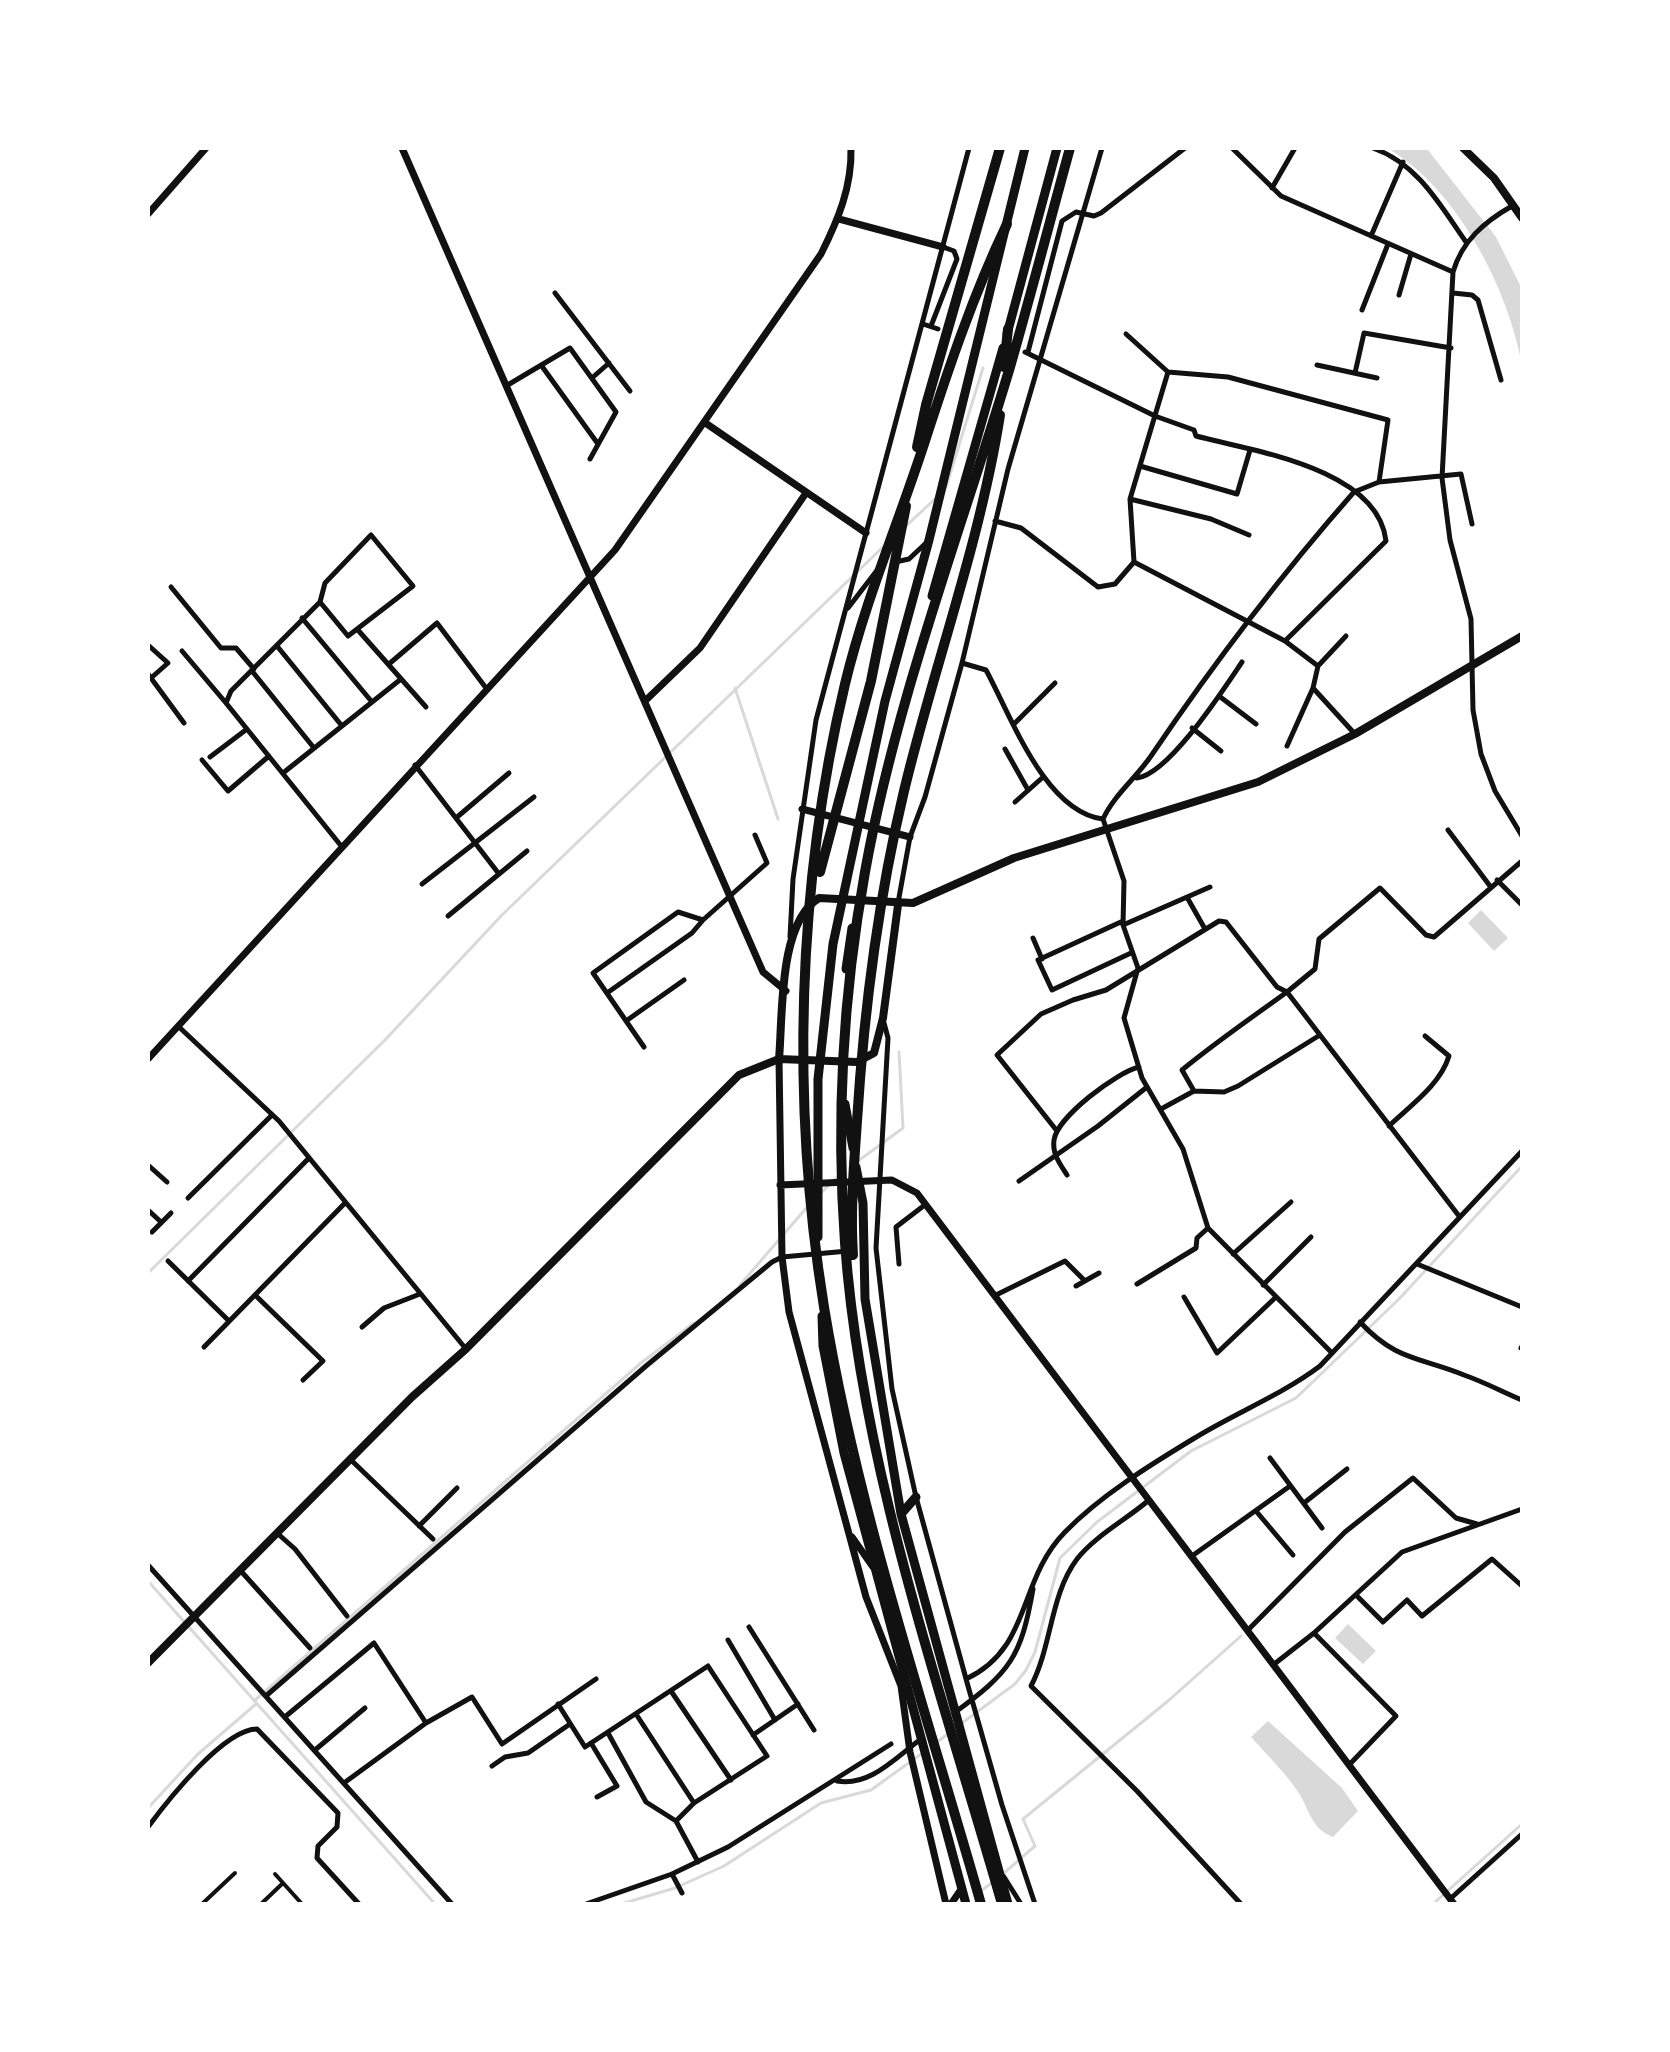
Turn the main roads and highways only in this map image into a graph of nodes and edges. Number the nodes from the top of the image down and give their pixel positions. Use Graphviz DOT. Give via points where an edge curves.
graph roads {
  1 [pos="1000,148"];
  2 [pos="1025,148"];
  3 [pos="1057,148"];
  4 [pos="1072,148"];
  5 [pos="1463,148"];
  6 [pos="1522,218"];
  7 [pos="1007,224"];
  8 [pos="1008,329"];
  9 [pos="1522,636"];
  10 [pos="898,905"];
  11 [pos="810,930"];
  12 [pos="779,1059"];
  13 [pos="865,1389"];
  14 [pos="916,1497"];
  15 [pos="901,1514"];
  16 [pos="148,1663"];
  17 [pos="966,1904"];
  18 [pos="981,1904"];
  19 [pos="1005,1904"];
  1 -- 11 [label="highway" via="926,405 883,627"];
  2 -- 7 [label="highway"];
  3 -- 8 [label="highway"];
  4 -- 13 [label="highway" via="905,707 865,870 845,1028 842,1191"];
  5 -- 6 [label="main road" via="1494,178"];
  7 -- 11 [label="highway" via="936,402 845,683 826,783"];
  7 -- 17 [label="highway" via="861,802 828,978 818,1079 823,1346 844,1453"];
  8 -- 13 [label="highway" via="999,417 980,507 904,791 874,951 853,1184 853,1259"];
  8 -- 15 [label="highway" via="900,706 848,948 842,1023 845,1104 859,1182 865,1299"];
  9 -- 10 [label="main road" via="1355,734 1258,782 1014,858"];
  10 -- 12 [label="main road" via="878,1045 857,1062"];
  10 -- 12 [label="main road" via="819,898 803,911 790,942"];
  11 -- 18 [label="highway" via="805,1123 824,1306 856,1463"];
  12 -- 16 [label="main road" via="739,1075"];
  13 -- 19 [label="highway" via="908,1574"];
  14 -- 15 [label="highway"];
  15 -- 19 [label="highway" via="1001,1872"];
}
